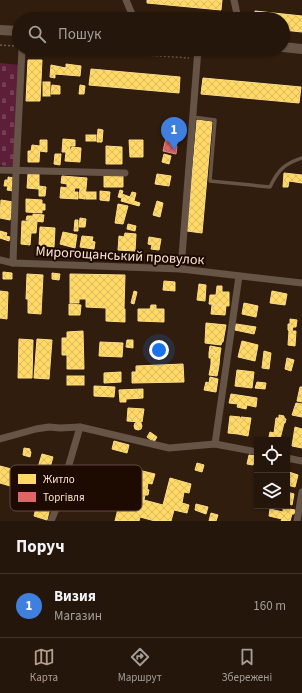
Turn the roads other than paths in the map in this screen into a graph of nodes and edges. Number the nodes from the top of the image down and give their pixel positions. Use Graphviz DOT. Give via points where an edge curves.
graph roads {
  1 [pos="126,0"];
  2 [pos="234,0"];
  3 [pos="131,12"];
  4 [pos="237,12"];
  5 [pos="0,30"];
  6 [pos="12,31"];
  7 [pos="290,48"];
  8 [pos="302,49"];
  9 [pos="22,56"];
  10 [pos="197,56"];
  11 [pos="193,117"];
  12 [pos="302,158"];
  13 [pos="0,170"];
  14 [pos="16,171"];
  15 [pos="125,173"];
  16 [pos="0,260"];
  17 [pos="13,263"];
  18 [pos="181,269"];
  19 [pos="239,276"];
  20 [pos="302,283"];
  21 [pos="80,428"];
  22 [pos="0,439"];
  23 [pos="215,444"];
  24 [pos="254,451"];
  25 [pos="290,459"];
  26 [pos="302,461"];
  27 [pos="69,465"];
  28 [pos="302,492"];
  29 [pos="55,511"];
  30 [pos="51,521"];
  31 [pos="297,521"];
  1 -- 3 [label="street"];
  2 -- 4 [label="street"];
  5 -- 6 [label="main road"];
  7 -- 8 [label="main road"];
  9 -- 14 [label="street"];
  10 -- 11 [label="street"];
  11 -- 12 [label="lane" via="215,120 210,181 270,187 276,174 290,162"];
  11 -- 18 [label="street"];
  13 -- 14 [label="street"];
  14 -- 15 [label="street"];
  14 -- 17 [label="street"];
  16 -- 17 [label="street, Мирогощанський провулок"];
  17 -- 18 [label="street, Мирогощанський провулок"];
  18 -- 19 [label="street, Мирогощанський провулок"];
  19 -- 20 [label="street, Мирогощанський провулок"];
  19 -- 23 [label="street"];
  21 -- 22 [label="street" via="43,428"];
  21 -- 23 [label="street" via="169,448"];
  21 -- 27 [label="street"];
  23 -- 24 [label="street"];
  25 -- 26 [label="street"];
  28 -- 31 [label="street"];
  29 -- 30 [label="street"];
}
